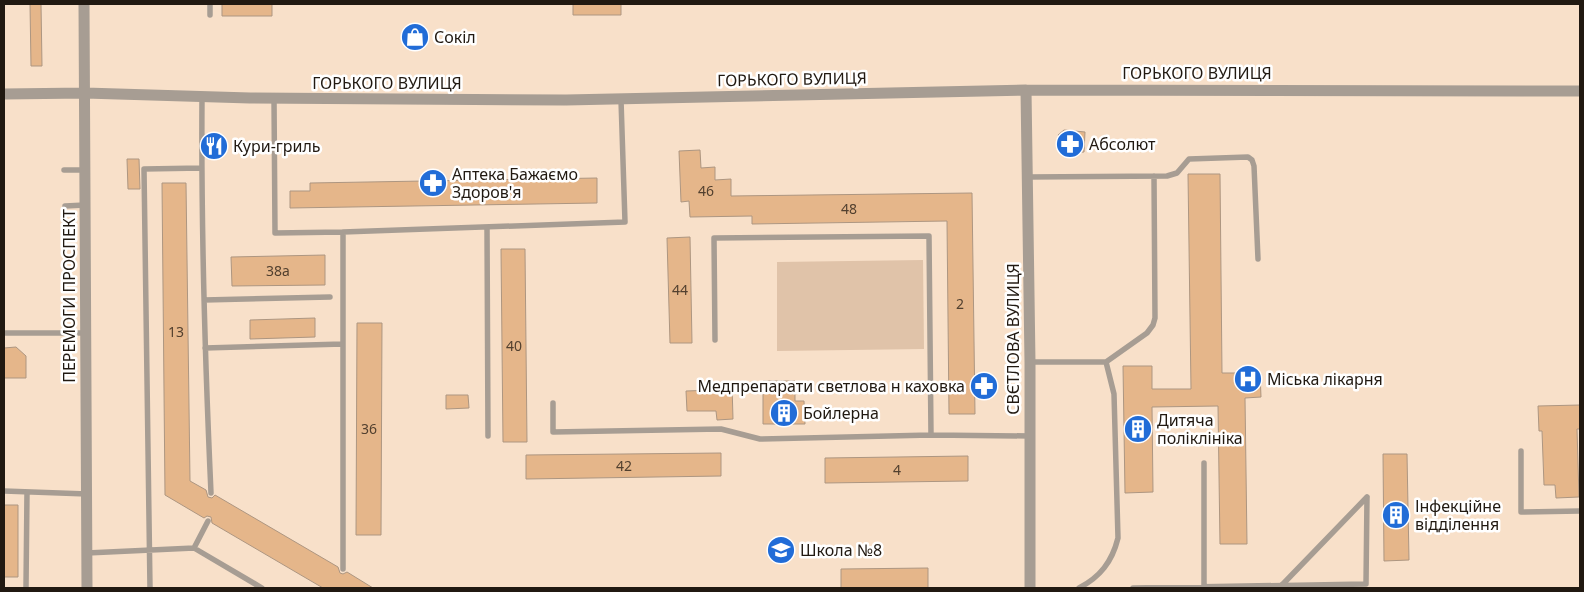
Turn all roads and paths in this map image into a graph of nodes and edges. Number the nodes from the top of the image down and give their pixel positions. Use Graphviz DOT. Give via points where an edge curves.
graph roads {
  1 [pos="84,4"];
  2 [pos="210,4"];
  3 [pos="210,15"];
  4 [pos="1026,90"];
  5 [pos="1580,91"];
  6 [pos="85,93"];
  7 [pos="4,94"];
  8 [pos="202,97"];
  9 [pos="274,98"];
  10 [pos="622,100"];
  11 [pos="202,168"];
  12 [pos="64,170"];
  13 [pos="85,170"];
  14 [pos="1028,176"];
  15 [pos="1154,176"];
  16 [pos="65,206"];
  17 [pos="85,206"];
  18 [pos="487,227"];
  19 [pos="343,232"];
  20 [pos="1258,260"];
  21 [pos="330,297"];
  22 [pos="204,300"];
  23 [pos="4,333"];
  24 [pos="86,333"];
  25 [pos="715,340"];
  26 [pos="343,344"];
  27 [pos="205,348"];
  28 [pos="1030,362"];
  29 [pos="1106,362"];
  30 [pos="553,403"];
  31 [pos="931,435"];
  32 [pos="488,436"];
  33 [pos="1029,436"];
  34 [pos="1521,451"];
  35 [pos="1204,463"];
  36 [pos="4,491"];
  37 [pos="27,492"];
  38 [pos="211,493"];
  39 [pos="87,494"];
  40 [pos="1580,511"];
  41 [pos="208,521"];
  42 [pos="194,548"];
  43 [pos="149,551"];
  44 [pos="87,553"];
  45 [pos="343,570"];
  46 [pos="1281,586"];
  47 [pos="1204,587"];
  48 [pos="26,588"];
  49 [pos="87,588"];
  50 [pos="150,588"];
  51 [pos="262,588"];
  52 [pos="1030,588"];
  53 [pos="1079,588"];
  54 [pos="1133,588"];
  1 -- 6 [label="street, ПЕРЕМОГИ ПРОСПЕКТ"];
  2 -- 3 [label="lane"];
  4 -- 5 [label="street, ГОРЬКОГО ВУЛИЦЯ"];
  4 -- 10 [label="street, ГОРЬКОГО ВУЛИЦЯ"];
  4 -- 14 [label="street, СВЄТЛОВА ВУЛИЦЯ"];
  6 -- 7 [label="street, ГОРЬКОГО ВУЛИЦЯ"];
  6 -- 8 [label="street, ГОРЬКОГО ВУЛИЦЯ"];
  6 -- 13 [label="street, ПЕРЕМОГИ ПРОСПЕКТ"];
  8 -- 9 [label="street, ГОРЬКОГО ВУЛИЦЯ"];
  8 -- 11 [label="lane"];
  9 -- 10 [label="street, ГОРЬКОГО ВУЛИЦЯ"];
  9 -- 19 [label="lane" via="275,233"];
  10 -- 18 [label="lane" via="625,222"];
  11 -- 22 [label="lane"];
  11 -- 43 [label="lane" via="144,169"];
  12 -- 13 [label="lane"];
  13 -- 17 [label="street, ПЕРЕМОГИ ПРОСПЕКТ"];
  14 -- 15 [label="lane"];
  14 -- 28 [label="street, СВЄТЛОВА ВУЛИЦЯ"];
  15 -- 20 [label="lane" via="1177,173 1188,159 1243,156 1252,160"];
  15 -- 29 [label="lane" via="1155,318 1147,333"];
  16 -- 17 [label="lane"];
  17 -- 24 [label="street, ПЕРЕМОГИ ПРОСПЕКТ"];
  18 -- 19 [label="lane"];
  18 -- 32 [label="lane"];
  19 -- 26 [label="lane"];
  21 -- 22 [label="lane"];
  22 -- 27 [label="lane"];
  23 -- 24 [label="lane"];
  24 -- 39 [label="street, ПЕРЕМОГИ ПРОСПЕКТ"];
  25 -- 31 [label="lane" via="714,238 929,236"];
  26 -- 27 [label="lane"];
  26 -- 45 [label="lane"];
  27 -- 38 [label="lane"];
  28 -- 29 [label="lane"];
  28 -- 33 [label="street, СВЄТЛОВА ВУЛИЦЯ"];
  29 -- 53 [label="lane" via="1114,394 1118,538 1104,570"];
  30 -- 31 [label="lane" via="553,432 721,429 760,438"];
  31 -- 33 [label="lane"];
  33 -- 52 [label="street, СВЄТЛОВА ВУЛИЦЯ"];
  34 -- 40 [label="lane" via="1521,512"];
  35 -- 47 [label="lane"];
  36 -- 37 [label="lane"];
  37 -- 39 [label="lane"];
  37 -- 48 [label="lane"];
  39 -- 44 [label="street, ПЕРЕМОГИ ПРОСПЕКТ"];
  41 -- 42 [label="lane"];
  42 -- 43 [label="lane"];
  42 -- 51 [label="lane"];
  43 -- 44 [label="lane"];
  43 -- 50 [label="lane"];
  44 -- 49 [label="street, ПЕРЕМОГИ ПРОСПЕКТ"];
  46 -- 46 [label="lane" via="1366,584 1367,496 1307,558"];
  46 -- 47 [label="lane"];
  47 -- 54 [label="lane"];
}
